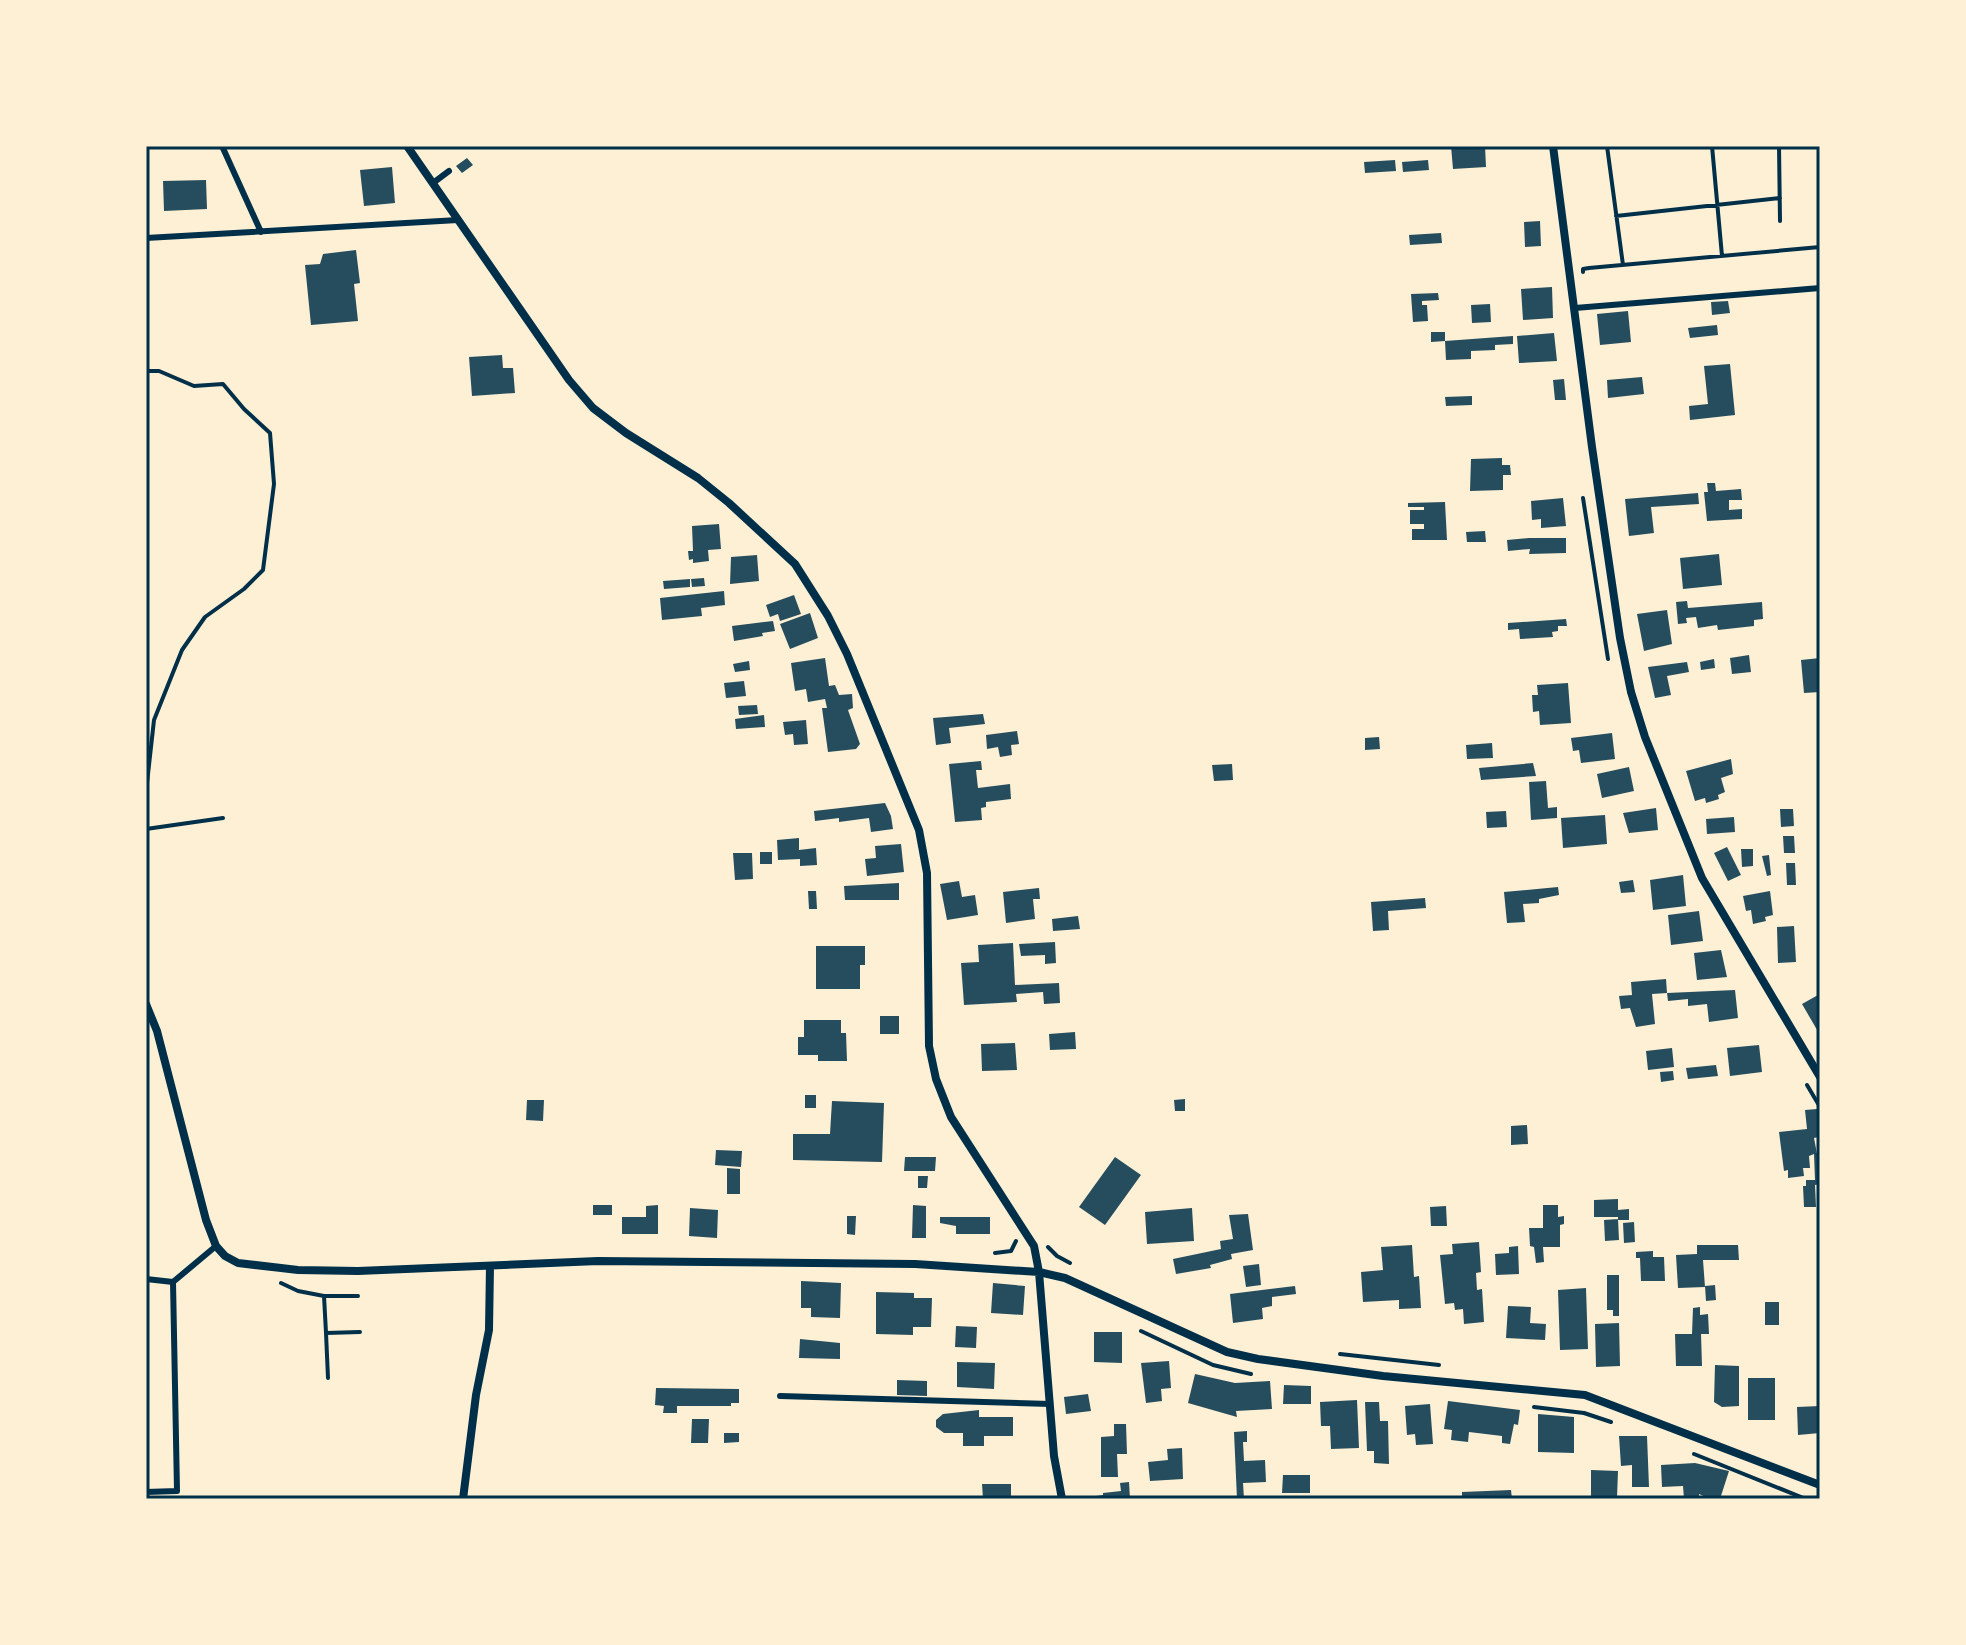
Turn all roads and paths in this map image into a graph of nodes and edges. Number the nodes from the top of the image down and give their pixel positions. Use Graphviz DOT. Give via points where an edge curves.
graph roads {
  1 [pos="222,146"];
  2 [pos="407,146"];
  3 [pos="1553,146"];
  4 [pos="1607,146"];
  5 [pos="1712,146"];
  6 [pos="1779,146"];
  7 [pos="449,171"];
  8 [pos="433,183"];
  9 [pos="1780,198"];
  10 [pos="1717,205"];
  11 [pos="1616,216"];
  12 [pos="458,220"];
  13 [pos="1780,221"];
  14 [pos="261,232"];
  15 [pos="146,238"];
  16 [pos="1820,247"];
  17 [pos="1722,256"];
  18 [pos="1623,265"];
  19 [pos="1585,280"];
  20 [pos="1820,288"];
  21 [pos="1575,308"];
  22 [pos="146,371"];
  23 [pos="146,792"];
  24 [pos="223,818"];
  25 [pos="146,829"];
  26 [pos="146,1004"];
  27 [pos="1820,1077"];
  28 [pos="1043,1241"];
  29 [pos="216,1246"];
  30 [pos="1070,1263"];
  31 [pos="490,1266"];
  32 [pos="1039,1272"];
  33 [pos="146,1279"];
  34 [pos="173,1282"];
  35 [pos="298,1291"];
  36 [pos="324,1296"];
  37 [pos="358,1296"];
  38 [pos="1140,1330"];
  39 [pos="360,1332"];
  40 [pos="326,1333"];
  41 [pos="1329,1353"];
  42 [pos="1449,1366"];
  43 [pos="1257,1375"];
  44 [pos="328,1378"];
  45 [pos="780,1396"];
  46 [pos="1050,1404"];
  47 [pos="1527,1406"];
  48 [pos="1623,1426"];
  49 [pos="1692,1453"];
  50 [pos="1820,1485"];
  51 [pos="146,1492"];
  52 [pos="463,1499"];
  53 [pos="1062,1499"];
  54 [pos="1806,1499"];
  1 -- 14 [label="lane"];
  2 -- 8 [label="street"];
  3 -- 21 [label="street"];
  4 -- 11 [label="path"];
  5 -- 10 [label="path"];
  6 -- 9 [label="path"];
  7 -- 8 [label="lane"];
  8 -- 12 [label="street"];
  9 -- 10 [label="path"];
  9 -- 13 [label="path"];
  10 -- 11 [label="path"];
  10 -- 17 [label="path"];
  11 -- 18 [label="path"];
  12 -- 14 [label="lane"];
  12 -- 32 [label="street" via="593,408 729,503 795,564 828,616 919,830 927,873 929,1046 936,1079 951,1117 1034,1246"];
  14 -- 15 [label="lane"];
  16 -- 17 [label="path"];
  17 -- 18 [label="path"];
  18 -- 19 [label="path" via="1583,269"];
  20 -- 21 [label="lane"];
  21 -- 27 [label="street" via="1620,638 1645,737 1702,878"];
  22 -- 23 [label="path" via="194,386 223,384 270,433 274,484 263,570 205,617 182,650 154,720"];
  24 -- 25 [label="path"];
  26 -- 29 [label="street"];
  28 -- 30 [label="path"];
  29 -- 31 [label="street" via="238,1263 298,1270"];
  29 -- 34 [label="lane"];
  31 -- 32 [label="street" via="598,1261 883,1263"];
  31 -- 52 [label="street" via="489,1330"];
  32 -- 46 [label="street"];
  32 -- 50 [label="street" via="1065,1278 1227,1352 1383,1376 1585,1395"];
  33 -- 34 [label="lane"];
  34 -- 51 [label="lane" via="177,1491"];
  35 -- 36 [label="path"];
  36 -- 37 [label="path"];
  36 -- 40 [label="path"];
  38 -- 43 [label="path" via="1213,1365"];
  39 -- 40 [label="path"];
  40 -- 44 [label="path"];
  41 -- 42 [label="path"];
  45 -- 46 [label="lane"];
  46 -- 53 [label="street"];
  47 -- 48 [label="path" via="1584,1413"];
  49 -- 54 [label="path"];
}
